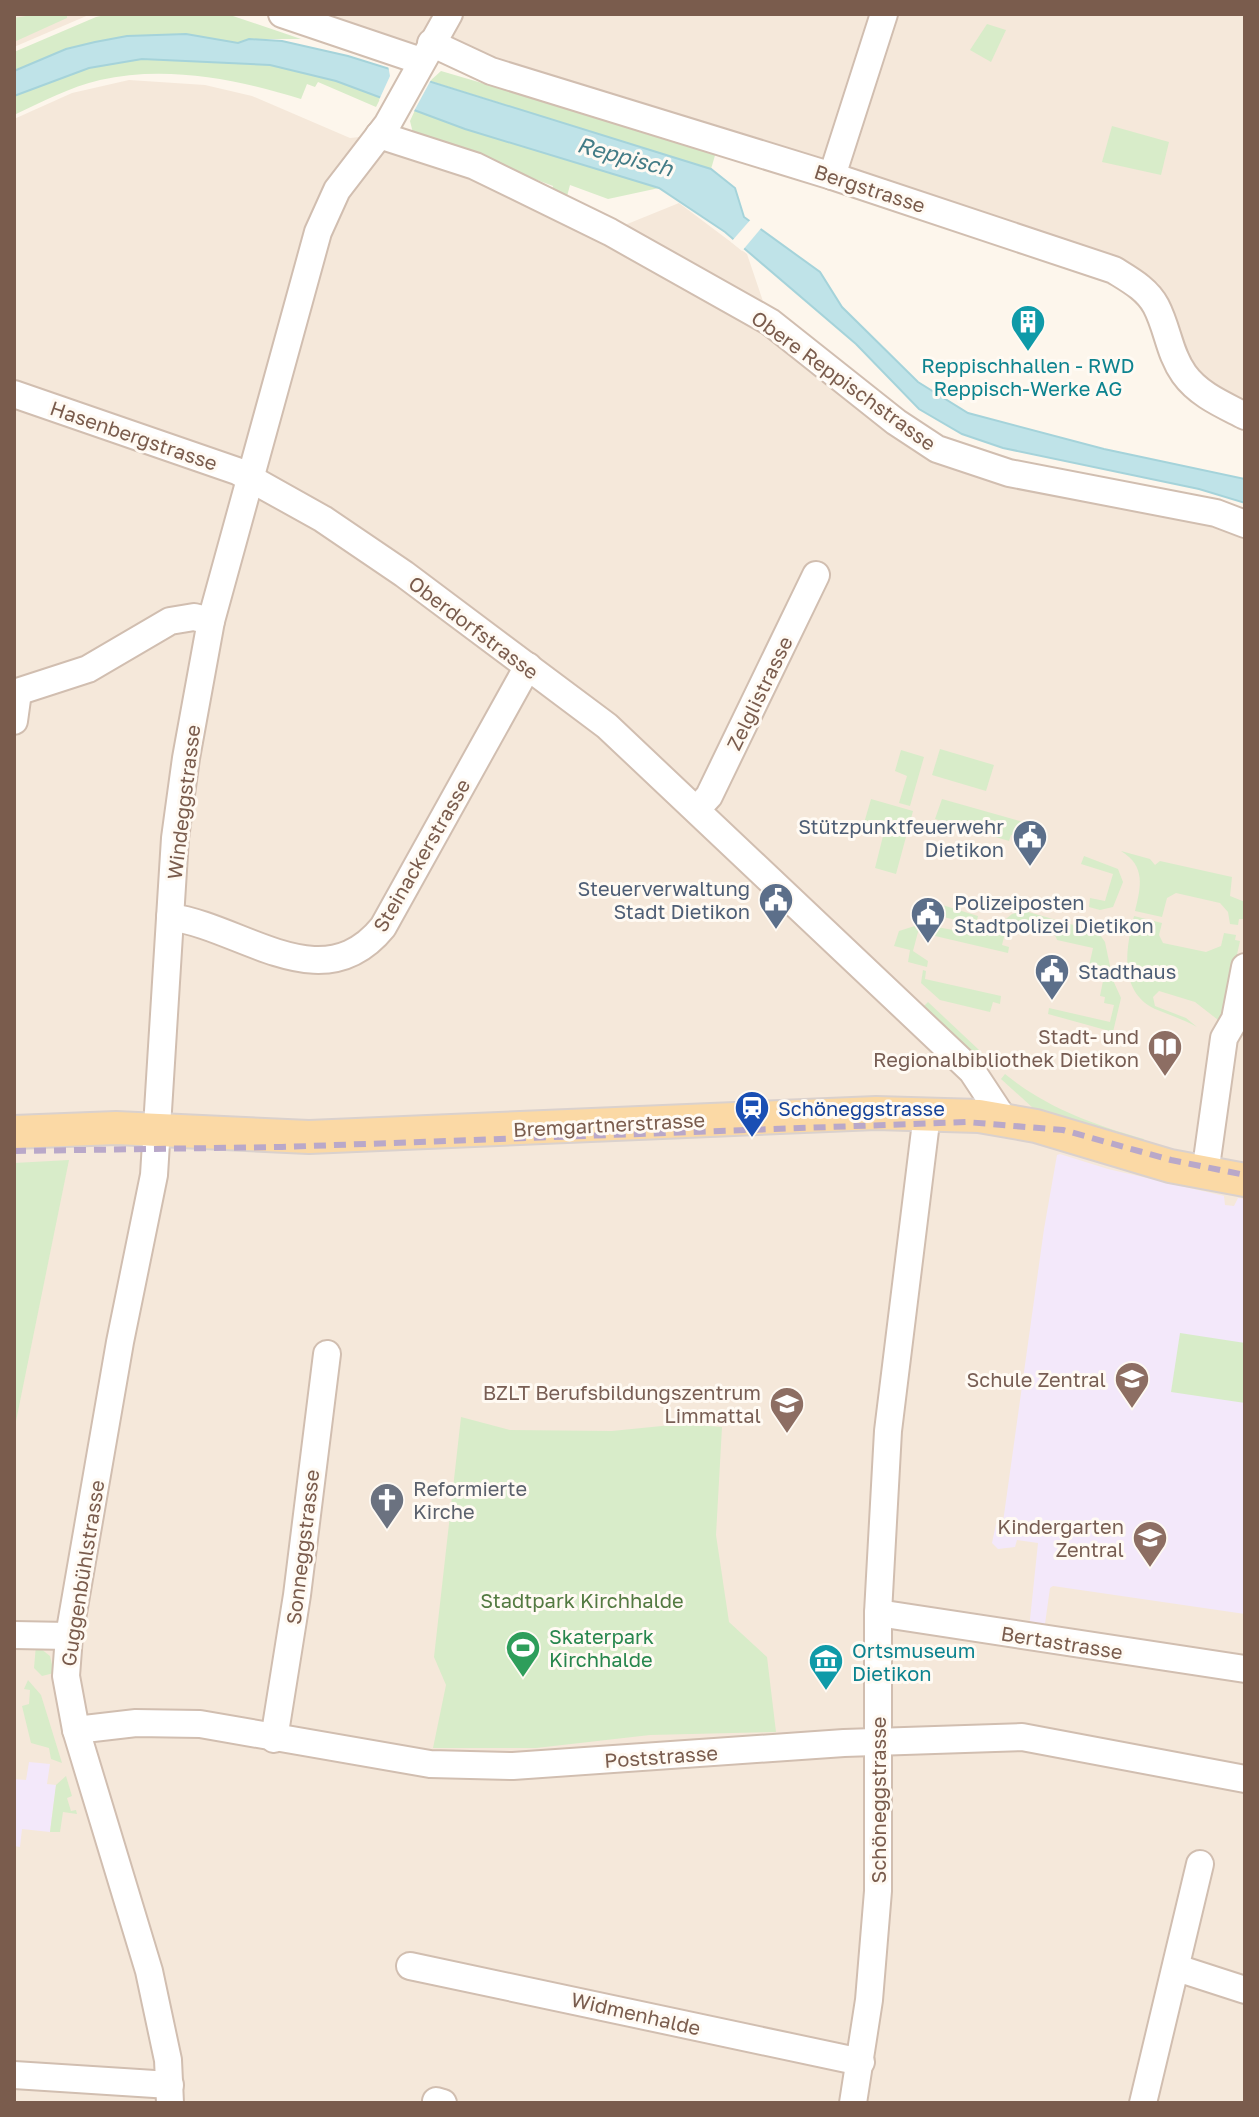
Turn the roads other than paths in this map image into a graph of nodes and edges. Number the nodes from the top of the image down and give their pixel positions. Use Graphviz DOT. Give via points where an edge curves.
graph roads {
  1 [pos="282,14"];
  2 [pos="449,14"];
  3 [pos="884,14"];
  4 [pos="422,58"];
  5 [pos="379,135"];
  6 [pos="832,176"];
  7 [pos="14,394"];
  8 [pos="1245,416"];
  9 [pos="252,481"];
  10 [pos="1245,524"];
  11 [pos="816,575"];
  12 [pos="211,621"];
  13 [pos="528,666"];
  14 [pos="16,693"];
  15 [pos="14,721"];
  16 [pos="697,809"];
  17 [pos="170,917"];
  18 [pos="1245,967"];
  19 [pos="927,1114"];
  20 [pos="1003,1118"];
  21 [pos="158,1130"];
  22 [pos="14,1132"];
  23 [pos="1205,1174"];
  24 [pos="1245,1180"];
  25 [pos="327,1354"];
  26 [pos="878,1613"];
  27 [pos="14,1635"];
  28 [pos="69,1636"];
  29 [pos="1245,1669"];
  30 [pos="76,1730"];
  31 [pos="274,1739"];
  32 [pos="878,1742"];
  33 [pos="1245,1779"];
  34 [pos="1200,1864"];
  35 [pos="410,1966"];
  36 [pos="1177,1968"];
  37 [pos="1245,1990"];
  38 [pos="861,2062"];
  39 [pos="14,2075"];
  40 [pos="170,2094"];
  41 [pos="859,2101"];
  42 [pos="1143,2103"];
  1 -- 4 [label="street, Bergstrasse"];
  2 -- 4 [label="street"];
  3 -- 6 [label="street"];
  4 -- 5 [label="street"];
  4 -- 6 [label="street, Bergstrasse" via="491,71"];
  5 -- 9 [label="street" via="324,215"];
  5 -- 10 [label="street, Obere Reppischstrasse" via="475,166 623,239 770,322 937,449 985,467 1216,513"];
  6 -- 8 [label="street, Bergstrasse" via="1114,270 1142,287 1156,306 1171,353 1186,377 1202,393"];
  7 -- 9 [label="street, Hasenbergstrasse" via="218,463"];
  9 -- 12 [label="street, Windeggstrasse"];
  9 -- 13 [label="street, Oberdorfstrasse" via="346,533"];
  11 -- 16 [label="street, Zelglistrasse" via="709,796"];
  12 -- 14 [label="street" via="170,621 88,669"];
  12 -- 17 [label="street, Windeggstrasse" via="184,771"];
  13 -- 16 [label="street, Oberdorfstrasse" via="607,726"];
  13 -- 17 [label="street, Steinackerstrasse" via="383,927 355,955 314,960 281,954 190,919"];
  14 -- 15 [label="street"];
  16 -- 20 [label="street, Oberdorfstrasse" via="972,1071"];
  17 -- 21 [label="street, Windeggstrasse"];
  18 -- 23 [label="street" via="1235,1019 1224,1038"];
  19 -- 20 [label="main road, Bremgartnerstrasse"];
  19 -- 21 [label="main road, Bremgartnerstrasse" via="309,1137"];
  19 -- 26 [label="street, Schöneggstrasse" via="891,1400"];
  20 -- 23 [label="main road, Bremgartnerstrasse"];
  21 -- 22 [label="main road, Bremgartnerstrasse"];
  21 -- 28 [label="street, Guggenbühlstrasse"];
  23 -- 24 [label="main road, Bremgartnerstrasse"];
  25 -- 31 [label="street, Sonneggstrasse"];
  26 -- 29 [label="street, Bertastrasse"];
  26 -- 32 [label="street, Schöneggstrasse"];
  27 -- 28 [label="street"];
  28 -- 30 [label="street, Guggenbühlstrasse" via="66,1676"];
  30 -- 31 [label="street, Poststrasse" via="136,1723 200,1724"];
  30 -- 40 [label="street, Guggenbühlstrasse" via="149,1971 163,2028"];
  31 -- 32 [label="street, Poststrasse" via="430,1764 513,1766"];
  32 -- 33 [label="street, Poststrasse" via="1022,1737"];
  32 -- 38 [label="street, Schöneggstrasse" via="878,1891"];
  34 -- 36 [label="street"];
  35 -- 38 [label="street, Widmenhalde"];
  36 -- 37 [label="street"];
  36 -- 42 [label="street"];
  38 -- 41 [label="street, Schöneggstrasse"];
  39 -- 40 [label="street"];
}
